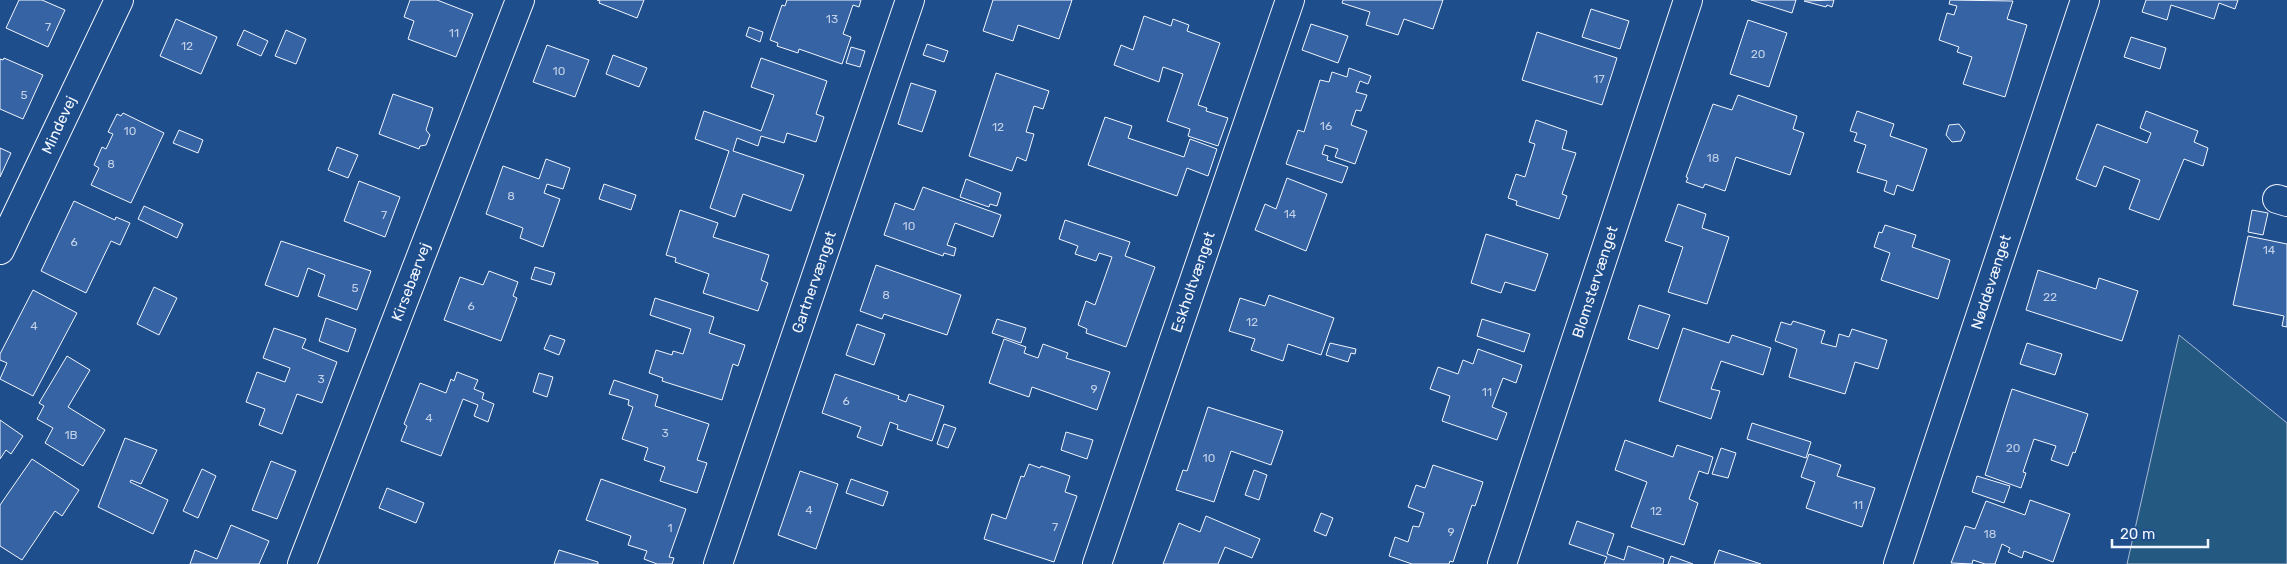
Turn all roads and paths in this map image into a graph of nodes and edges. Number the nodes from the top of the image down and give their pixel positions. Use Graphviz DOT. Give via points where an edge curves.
graph roads {
  1 [pos="119,0"];
  2 [pos="520,0"];
  3 [pos="910,0"];
  4 [pos="1290,0"];
  5 [pos="1688,0"];
  6 [pos="2085,0"];
  7 [pos="0,250"];
  8 [pos="302,564"];
  9 [pos="718,564"];
  10 [pos="1097,564"];
  11 [pos="1502,564"];
  12 [pos="1898,564"];
  1 -- 7 [label="street, Mindevej"];
  2 -- 8 [label="street, Kirsebærvej"];
  3 -- 9 [label="street, Gartnervænget"];
  4 -- 10 [label="street, Eskholtvænget"];
  5 -- 11 [label="street, Blomstervænget"];
  6 -- 12 [label="street, Nøddevænget"];
}
